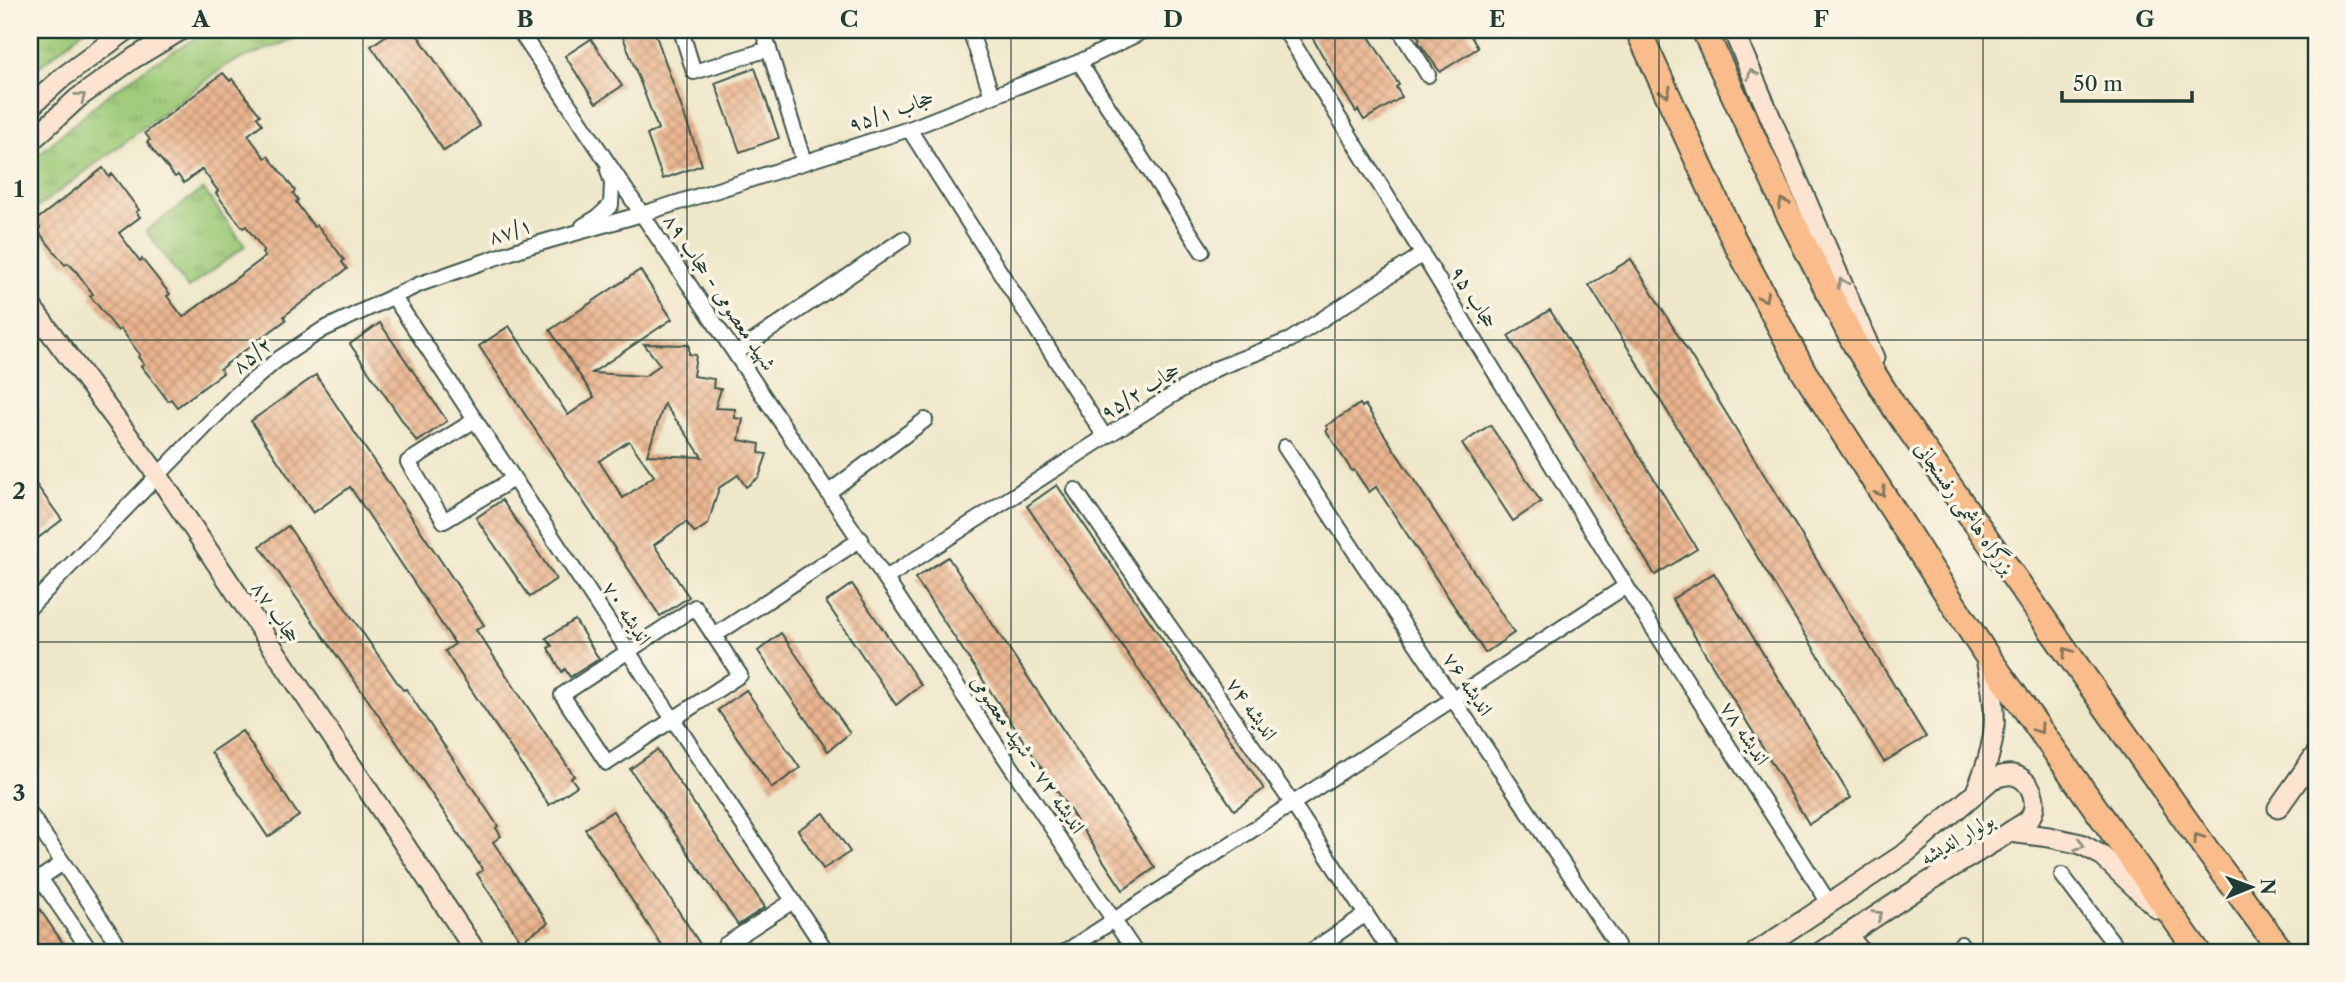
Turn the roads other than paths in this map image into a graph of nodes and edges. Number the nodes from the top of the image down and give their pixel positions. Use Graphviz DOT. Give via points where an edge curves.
graph roads {
  1 [pos="127,30"];
  2 [pos="181,30"];
  3 [pos="519,30"];
  4 [pos="681,30"];
  5 [pos="763,30"];
  6 [pos="970,30"];
  7 [pos="1146,30"];
  8 [pos="1285,30"];
  9 [pos="1400,30"];
  10 [pos="1638,30"];
  11 [pos="1704,30"];
  12 [pos="1733,30"];
  13 [pos="769,49"];
  14 [pos="1079,62"];
  15 [pos="1428,75"];
  16 [pos="992,96"];
  17 [pos="30,107"];
  18 [pos="909,129"];
  19 [pos="30,142"];
  20 [pos="603,155"];
  21 [pos="804,162"];
  22 [pos="642,214"];
  23 [pos="565,236"];
  24 [pos="903,239"];
  25 [pos="1202,251"];
  26 [pos="1423,254"];
  27 [pos="393,296"];
  28 [pos="30,305"];
  29 [pos="736,353"];
  30 [pos="1898,413"];
  31 [pos="475,420"];
  32 [pos="925,420"];
  33 [pos="1105,437"];
  34 [pos="1285,447"];
  35 [pos="159,477"];
  36 [pos="513,479"];
  37 [pos="1075,490"];
  38 [pos="829,492"];
  39 [pos="861,539"];
  40 [pos="886,578"];
  41 [pos="1626,586"];
  42 [pos="30,607"];
  43 [pos="714,636"];
  44 [pos="627,652"];
  45 [pos="1985,653"];
  46 [pos="1453,699"];
  47 [pos="672,720"];
  48 [pos="2316,754"];
  49 [pos="1975,793"];
  50 [pos="1292,803"];
  51 [pos="2278,808"];
  52 [pos="30,814"];
  53 [pos="2010,832"];
  54 [pos="63,863"];
  55 [pos="2062,875"];
  56 [pos="35,881"];
  57 [pos="793,901"];
  58 [pos="1829,903"];
  59 [pos="1366,914"];
  60 [pos="1113,920"];
  61 [pos="1848,935"];
  62 [pos="2191,943"];
  63 [pos="1617,945"];
  64 [pos="84,950"];
  65 [pos="122,952"];
  66 [pos="476,952"];
  67 [pos="730,952"];
  68 [pos="827,952"];
  69 [pos="1065,952"];
  70 [pos="1135,952"];
  71 [pos="1310,952"];
  72 [pos="1391,952"];
  73 [pos="1756,952"];
  74 [pos="1821,952"];
  75 [pos="1860,952"];
  76 [pos="2120,952"];
  77 [pos="2282,952"];
  1 -- 17 [label="main road"];
  19 -- 2 [label="main road, one-way" via="78,98"];
  3 -- 20 [label="street, شهید معصومی - حجاب ۸۹"];
  4 -- 13 [label="street" via="694,72"];
  5 -- 13 [label="street"];
  6 -- 16 [label="street"];
  7 -- 14 [label="street, حجاب ۹۵/۱"];
  8 -- 26 [label="street, حجاب ۹۵"];
  9 -- 15 [label="street"];
  10 -- 45 [label="highway, one-way" via="1733,238 1804,372"];
  30 -- 11 [label="highway, بزرگراه هاشمی رفسنجانی, one-way" via="1856,344 1788,213"];
  30 -- 12 [label="main road, one-way"];
  13 -- 21 [label="street"];
  14 -- 16 [label="street, حجاب ۹۵/۱"];
  14 -- 25 [label="street"];
  16 -- 18 [label="street, حجاب ۹۵/۱"];
  18 -- 21 [label="street, حجاب ۹۵/۱"];
  18 -- 33 [label="street"];
  20 -- 22 [label="street, شهید معصومی - حجاب ۸۹"];
  20 -- 23 [label="street" via="612,183 611,205"];
  21 -- 22 [label="street, حجاب ۹۵/۱"];
  22 -- 23 [label="street, ۸۷/۱"];
  22 -- 29 [label="street, شهید معصومی - حجاب ۸۹"];
  23 -- 27 [label="street, ۸۷/۱"];
  24 -- 29 [label="street"];
  26 -- 33 [label="street, حجاب ۹۵/۲" via="1290,340 1215,369"];
  26 -- 41 [label="street, حجاب ۹۵"];
  27 -- 31 [label="street, اندیشه ۷۰"];
  27 -- 35 [label="street, ۸۵/۲" via="322,330 276,360 237,394"];
  28 -- 35 [label="main road, حجاب ۸۷"];
  29 -- 38 [label="street, شهید معصومی - حجاب ۸۹"];
  77 -- 30 [label="highway, بزرگراه هاشمی رفسنجانی, one-way"];
  31 -- 36 [label="street, اندیشه ۷۰"];
  31 -- 36 [label="street" via="408,461 444,521"];
  32 -- 38 [label="street"];
  33 -- 40 [label="street, حجاب ۹۵/۲"];
  34 -- 46 [label="street, اندیشه ۷۶"];
  35 -- 42 [label="street, ۸۵/۲"];
  35 -- 66 [label="main road, حجاب ۸۷"];
  36 -- 44 [label="street, اندیشه ۷۰"];
  37 -- 50 [label="street, اندیشه ۷۴"];
  38 -- 39 [label="street, شهید معصومی - حجاب ۸۹"];
  39 -- 40 [label="street, شهید معصومی - حجاب ۸۹"];
  39 -- 43 [label="street"];
  40 -- 60 [label="street, اندیشه ۷۲ - شهید معصومی"];
  41 -- 46 [label="street"];
  41 -- 58 [label="street, اندیشه ۷۸"];
  43 -- 44 [label="street" via="695,607"];
  43 -- 47 [label="street" via="740,675"];
  44 -- 47 [label="street, اندیشه ۷۰"];
  44 -- 47 [label="street" via="562,695 607,763"];
  45 -- 49 [label="main road, بولوار اندیشه" via="1995,734"];
  45 -- 62 [label="highway, one-way"];
  46 -- 50 [label="street"];
  46 -- 63 [label="street, اندیشه ۷۶"];
  47 -- 57 [label="street, اندیشه ۷۰"];
  48 -- 51 [label="main road"];
  49 -- 53 [label="main road" via="2002,775 2013,775 2031,788 2034,810"];
  49 -- 58 [label="main road, بولوار اندیشه" via="1907,852"];
  50 -- 59 [label="street, اندیشه ۷۴"];
  50 -- 60 [label="street"];
  52 -- 54 [label="street"];
  61 -- 53 [label="main road, بولوار اندیشه, one-way"];
  53 -- 62 [label="main road, بولوار اندیشه, one-way" via="2081,844 2101,855"];
  54 -- 56 [label="street"];
  54 -- 65 [label="street"];
  55 -- 76 [label="street"];
  56 -- 64 [label="street"];
  57 -- 67 [label="street" via="726,945"];
  57 -- 68 [label="street, اندیشه ۷۰"];
  58 -- 73 [label="main road, بولوار اندیشه"];
  59 -- 71 [label="street"];
  59 -- 72 [label="street, اندیشه ۷۴"];
  60 -- 69 [label="street"];
  60 -- 70 [label="street, اندیشه ۷۲ - شهید معصومی"];
  61 -- 74 [label="main road, بولوار اندیشه"];
  61 -- 75 [label="main road"];
}
